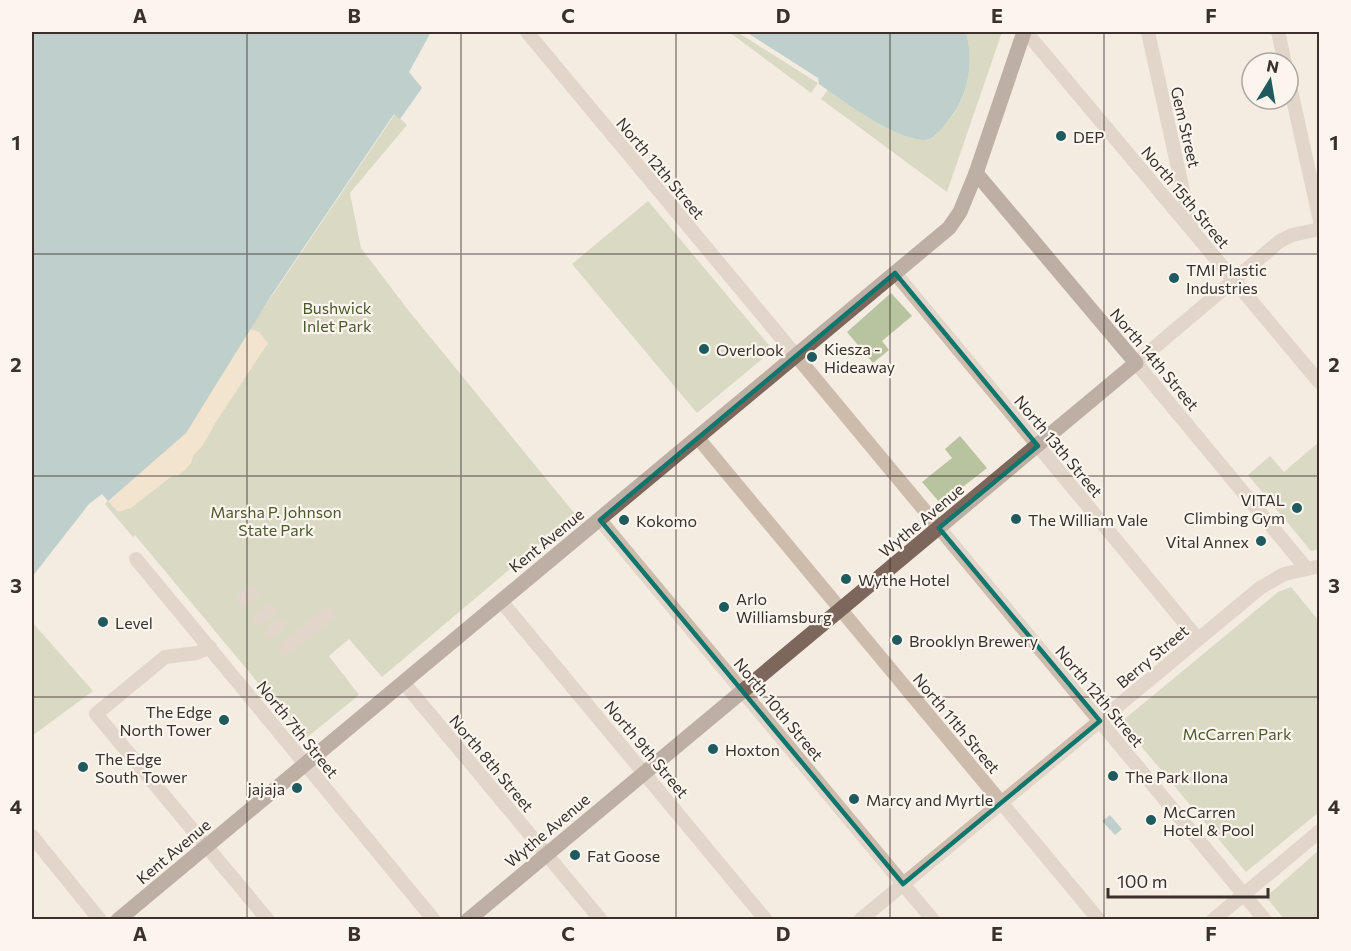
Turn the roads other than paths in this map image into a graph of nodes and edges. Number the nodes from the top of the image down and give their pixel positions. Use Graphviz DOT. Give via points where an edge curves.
graph roads {
  1 [pos="527,32"];
  2 [pos="1025,32"];
  3 [pos="1148,32"];
  4 [pos="1278,32"];
  5 [pos="1282,51"];
  6 [pos="1296,111"];
  7 [pos="976,173"];
  8 [pos="1320,221"];
  9 [pos="1192,229"];
  10 [pos="1320,229"];
  11 [pos="895,273"];
  12 [pos="1234,281"];
  13 [pos="796,356"];
  14 [pos="1136,363"];
  15 [pos="1320,383"];
  16 [pos="698,438"];
  17 [pos="1038,446"];
  18 [pos="600,520"];
  19 [pos="939,528"];
  20 [pos="136,559"];
  21 [pos="1313,567"];
  22 [pos="501,601"];
  23 [pos="840,610"];
  24 [pos="327,614"];
  25 [pos="1198,639"];
  26 [pos="210,647"];
  27 [pos="285,649"];
  28 [pos="404,683"];
  29 [pos="743,691"];
  30 [pos="1100,721"];
  31 [pos="306,764"];
  32 [pos="645,773"];
  33 [pos="1002,802"];
  34 [pos="1320,831"];
  35 [pos="32,836"];
  36 [pos="207,846"];
  37 [pos="546,854"];
  38 [pos="903,884"];
  39 [pos="1244,894"];
  40 [pos="100,920"];
  41 [pos="118,920"];
  42 [pos="268,920"];
  43 [pos="434,920"];
  44 [pos="468,920"];
  45 [pos="601,920"];
  46 [pos="766,920"];
  47 [pos="860,920"];
  48 [pos="933,920"];
  49 [pos="1099,920"];
  50 [pos="1213,920"];
  51 [pos="1265,920"];
  1 -- 13 [label="street, North 12th Street"];
  2 -- 7 [label="main road, Kent Avenue"];
  2 -- 9 [label="street, North 15th Street"];
  3 -- 9 [label="street, Gem Street"];
  4 -- 5 [label="street"];
  6 -- 8 [label="street"];
  7 -- 11 [label="main road, Kent Avenue" via="954,222"];
  7 -- 14 [label="main road, North 14th Street"];
  9 -- 12 [label="street, North 15th Street"];
  10 -- 12 [label="street, Wythe Avenue" via="1286,237"];
  11 -- 13 [label="main road, Kent Avenue"];
  11 -- 17 [label="street, North 13th Street"];
  12 -- 14 [label="street, Wythe Avenue"];
  12 -- 15 [label="street, North 15th Street"];
  13 -- 16 [label="main road, Kent Avenue"];
  13 -- 19 [label="street, North 12th Street"];
  14 -- 17 [label="main road, Wythe Avenue"];
  14 -- 21 [label="street, North 14th Street"];
  16 -- 18 [label="main road, Kent Avenue"];
  16 -- 23 [label="street, North 11th Street"];
  17 -- 19 [label="main road, Wythe Avenue"];
  17 -- 25 [label="street, North 13th Street"];
  18 -- 22 [label="main road, Kent Avenue"];
  18 -- 29 [label="street, North 10th Street"];
  19 -- 23 [label="main road, Wythe Avenue"];
  19 -- 30 [label="street, North 12th Street"];
  20 -- 26 [label="street, North 7th Street"];
  21 -- 25 [label="street, Berry Street" via="1272,580"];
  22 -- 28 [label="main road, Kent Avenue"];
  22 -- 32 [label="street, North 9th Street"];
  23 -- 29 [label="main road, Wythe Avenue"];
  23 -- 33 [label="street, North 11th Street"];
  24 -- 27 [label="street"];
  25 -- 30 [label="street, Berry Street"];
  26 -- 31 [label="street, North 7th Street"];
  26 -- 36 [label="street" via="197,653 165,657 96,714"];
  28 -- 31 [label="main road, Kent Avenue"];
  28 -- 37 [label="street, North 8th Street"];
  29 -- 32 [label="main road, Wythe Avenue"];
  29 -- 38 [label="street, North 10th Street"];
  30 -- 33 [label="street, Berry Street"];
  30 -- 39 [label="street, North 12th Street"];
  31 -- 36 [label="main road, Kent Avenue"];
  31 -- 43 [label="street, North 7th Street"];
  32 -- 37 [label="main road, Wythe Avenue"];
  32 -- 46 [label="street, North 9th Street"];
  33 -- 38 [label="street, Berry Street"];
  33 -- 49 [label="street, North 11th Street"];
  34 -- 39 [label="street"];
  35 -- 40 [label="street"];
  36 -- 41 [label="main road, Kent Avenue"];
  36 -- 42 [label="street"];
  37 -- 44 [label="main road, Wythe Avenue"];
  37 -- 45 [label="street, North 8th Street"];
  38 -- 47 [label="street, Berry Street"];
  38 -- 48 [label="street, North 10th Street"];
  39 -- 50 [label="street"];
  39 -- 51 [label="street, North 12th Street"];
}
